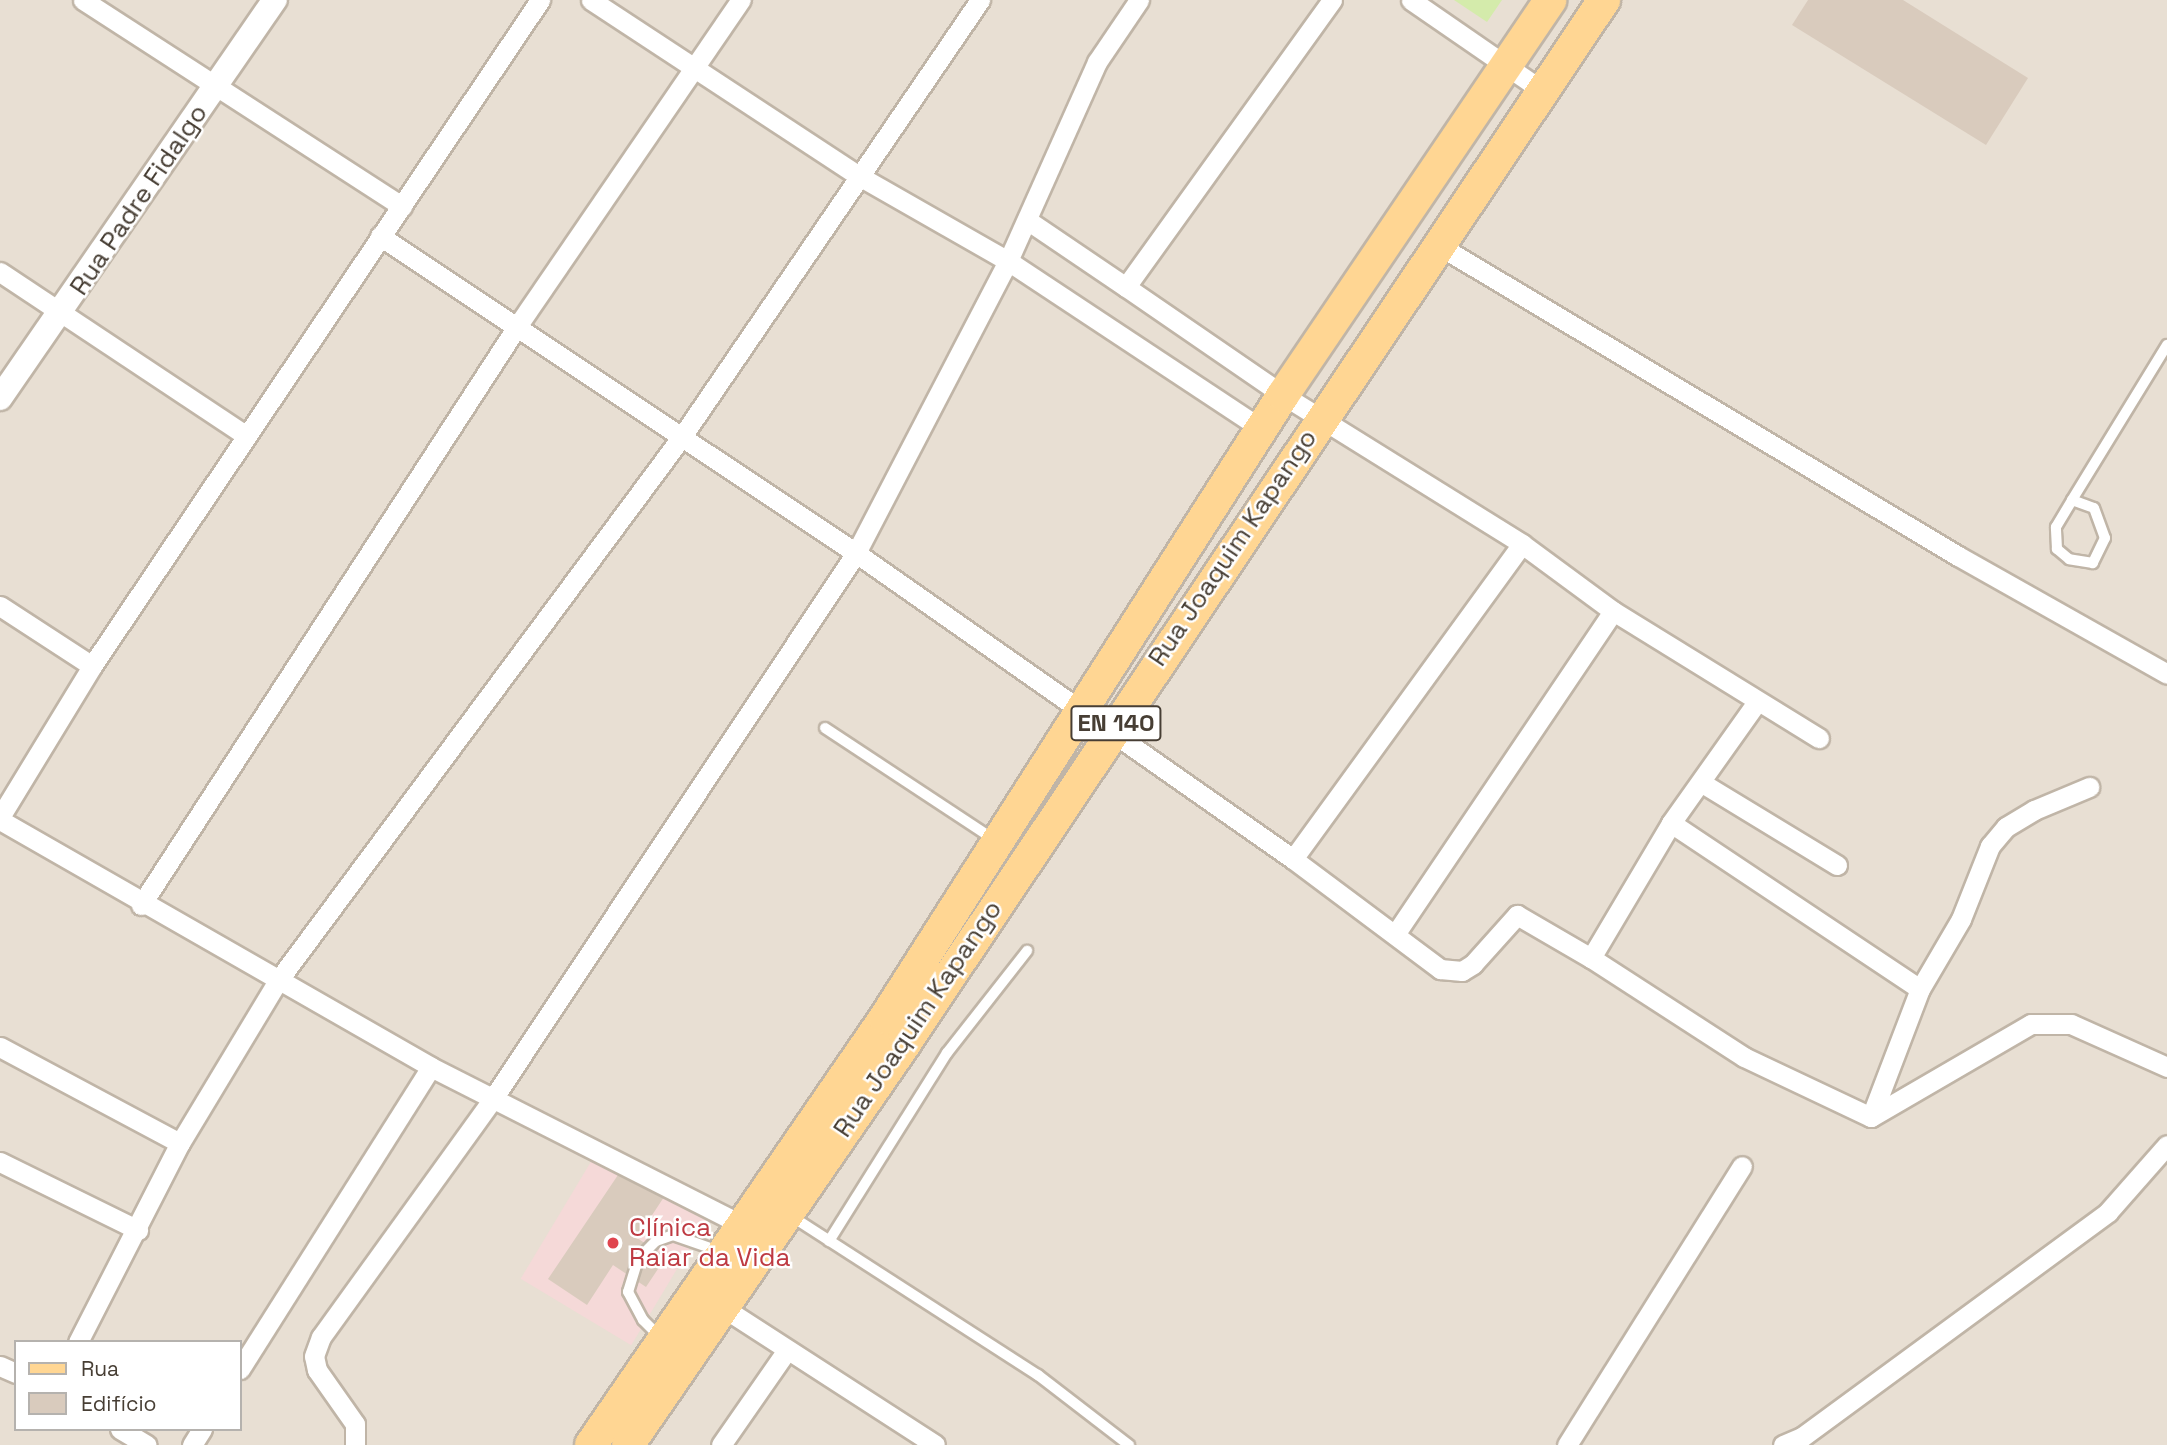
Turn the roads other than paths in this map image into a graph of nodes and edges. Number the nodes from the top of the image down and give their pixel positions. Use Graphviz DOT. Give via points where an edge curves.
graph roads {
  1 [pos="83,0"];
  2 [pos="275,0"];
  3 [pos="540,0"];
  4 [pos="591,0"];
  5 [pos="741,0"];
  6 [pos="980,0"];
  7 [pos="1139,0"];
  8 [pos="1332,0"];
  9 [pos="1411,0"];
  10 [pos="1550,0"];
  11 [pos="1604,0"];
  12 [pos="1506,64"];
  13 [pos="697,69"];
  14 [pos="217,84"];
  15 [pos="1546,93"];
  16 [pos="859,176"];
  17 [pos="402,206"];
  18 [pos="1027,220"];
  19 [pos="380,236"];
  20 [pos="1438,245"];
  21 [pos="1008,261"];
  22 [pos="0,272"];
  23 [pos="1126,287"];
  24 [pos="63,313"];
  25 [pos="516,328"];
  26 [pos="2167,345"];
  27 [pos="1283,395"];
  28 [pos="0,398"];
  29 [pos="1320,419"];
  30 [pos="1263,430"];
  31 [pos="683,435"];
  32 [pos="247,436"];
  33 [pos="2072,500"];
  34 [pos="1522,544"];
  35 [pos="856,552"];
  36 [pos="0,606"];
  37 [pos="1613,611"];
  38 [pos="92,666"];
  39 [pos="2167,674"];
  40 [pos="1757,702"];
  41 [pos="1080,711"];
  42 [pos="825,728"];
  43 [pos="1111,730"];
  44 [pos="1819,738"];
  45 [pos="1702,783"];
  46 [pos="2089,787"];
  47 [pos="0,818"];
  48 [pos="1671,823"];
  49 [pos="996,840"];
  50 [pos="1293,859"];
  51 [pos="1837,865"];
  52 [pos="141,905"];
  53 [pos="1395,933"];
  54 [pos="1027,951"];
  55 [pos="1591,958"];
  56 [pos="277,982"];
  57 [pos="1920,989"];
  58 [pos="0,1047"];
  59 [pos="2167,1067"];
  60 [pos="431,1068"];
  61 [pos="492,1100"];
  62 [pos="1871,1117"];
  63 [pos="180,1143"];
  64 [pos="2167,1145"];
  65 [pos="0,1162"];
  66 [pos="1742,1166"];
  67 [pos="784,1212"];
  68 [pos="742,1225"];
  69 [pos="138,1230"];
  70 [pos="829,1241"];
  71 [pos="722,1253"];
  72 [pos="719,1305"];
  73 [pos="663,1339"];
  74 [pos="79,1340"];
  75 [pos="787,1350"];
  76 [pos="242,1367"];
  77 [pos="123,1431"];
  78 [pos="1801,1441"];
  79 [pos="147,1445"];
  80 [pos="355,1445"];
  81 [pos="592,1445"];
  82 [pos="628,1445"];
  83 [pos="721,1445"];
  84 [pos="935,1445"];
  85 [pos="1129,1445"];
  86 [pos="1567,1445"];
  87 [pos="1783,1445"];
  1 -- 14 [label="street"];
  2 -- 14 [label="street, Rua Padre Fidalgo"];
  3 -- 17 [label="street"];
  4 -- 13 [label="street"];
  5 -- 13 [label="street"];
  6 -- 16 [label="street"];
  7 -- 18 [label="street" via="1097,62"];
  8 -- 23 [label="street"];
  9 -- 12 [label="street"];
  10 -- 12 [label="main road, Rua Joaquim Kapango / EN 140"];
  11 -- 15 [label="main road, Rua Joaquim Kapango / EN 140"];
  12 -- 15 [label="street"];
  12 -- 27 [label="main road, Rua Joaquim Kapango / EN 140"];
  13 -- 16 [label="street"];
  13 -- 25 [label="street"];
  14 -- 17 [label="street"];
  14 -- 24 [label="street, Rua Padre Fidalgo"];
  15 -- 20 [label="main road, Rua Joaquim Kapango / EN 140"];
  16 -- 21 [label="street"];
  16 -- 31 [label="street"];
  17 -- 19 [label="street"];
  18 -- 21 [label="street"];
  18 -- 23 [label="street"];
  19 -- 25 [label="street"];
  19 -- 32 [label="street"];
  20 -- 29 [label="main road, Rua Joaquim Kapango / EN 140"];
  20 -- 39 [label="street" via="1958,556"];
  21 -- 30 [label="street"];
  21 -- 35 [label="street"];
  22 -- 24 [label="street"];
  23 -- 27 [label="street"];
  24 -- 28 [label="street, Rua Padre Fidalgo"];
  24 -- 32 [label="street"];
  25 -- 31 [label="street"];
  25 -- 52 [label="street"];
  26 -- 33 [label="lane"];
  27 -- 29 [label="street"];
  27 -- 30 [label="main road, Rua Joaquim Kapango / EN 140"];
  29 -- 34 [label="street"];
  29 -- 43 [label="main road, Rua Joaquim Kapango / EN 140"];
  30 -- 41 [label="main road, Rua Joaquim Kapango / EN 140"];
  31 -- 35 [label="street"];
  31 -- 56 [label="street"];
  32 -- 38 [label="street"];
  33 -- 33 [label="lane" via="2056,527 2057,550 2069,559 2093,563 2105,538 2094,508"];
  34 -- 37 [label="street"];
  34 -- 50 [label="street"];
  35 -- 41 [label="street"];
  35 -- 61 [label="street"];
  36 -- 38 [label="street"];
  37 -- 40 [label="street"];
  37 -- 53 [label="street"];
  38 -- 47 [label="street"];
  40 -- 44 [label="street"];
  40 -- 45 [label="street"];
  41 -- 43 [label="street"];
  41 -- 49 [label="main road, Rua Joaquim Kapango / EN 140"];
  42 -- 49 [label="lane"];
  43 -- 50 [label="street"];
  43 -- 67 [label="main road, Rua Joaquim Kapango / EN 140" via="905,1043"];
  45 -- 48 [label="street"];
  45 -- 51 [label="street"];
  46 -- 57 [label="street" via="2034,810 2006,827 1990,846 1961,919"];
  47 -- 52 [label="street"];
  48 -- 55 [label="street"];
  48 -- 57 [label="street"];
  49 -- 68 [label="main road, Rua Joaquim Kapango / EN 140" via="885,1018"];
  50 -- 53 [label="street"];
  52 -- 56 [label="street"];
  53 -- 55 [label="street" via="1440,969 1462,971 1517,915"];
  54 -- 70 [label="lane" via="947,1053"];
  55 -- 62 [label="street" via="1744,1057"];
  56 -- 60 [label="street"];
  56 -- 63 [label="street"];
  57 -- 62 [label="street"];
  58 -- 63 [label="street"];
  59 -- 62 [label="street" via="2071,1024 2031,1024"];
  60 -- 61 [label="street"];
  60 -- 76 [label="street"];
  61 -- 68 [label="street"];
  61 -- 80 [label="street" via="317,1347 317,1370 355,1424"];
  63 -- 69 [label="street"];
  64 -- 78 [label="street" via="2108,1212"];
  65 -- 69 [label="street"];
  66 -- 86 [label="street"];
  67 -- 70 [label="lane"];
  67 -- 72 [label="main road, Rua Joaquim Kapango / EN 140"];
  68 -- 71 [label="main road, Rua Joaquim Kapango / EN 140"];
  69 -- 74 [label="street"];
  70 -- 85 [label="lane" via="1038,1375"];
  71 -- 73 [label="main road, Rua Joaquim Kapango / EN 140"];
  71 -- 73 [label="lane" via="702,1241 673,1235 656,1241 638,1259 628,1293 643,1320"];
  72 -- 75 [label="street"];
  72 -- 82 [label="main road, Rua Joaquim Kapango / EN 140"];
  73 -- 81 [label="main road, Rua Joaquim Kapango / EN 140"];
  75 -- 83 [label="street"];
  75 -- 84 [label="street"];
  77 -- 79 [label="street"];
  78 -- 87 [label="street"];
}
